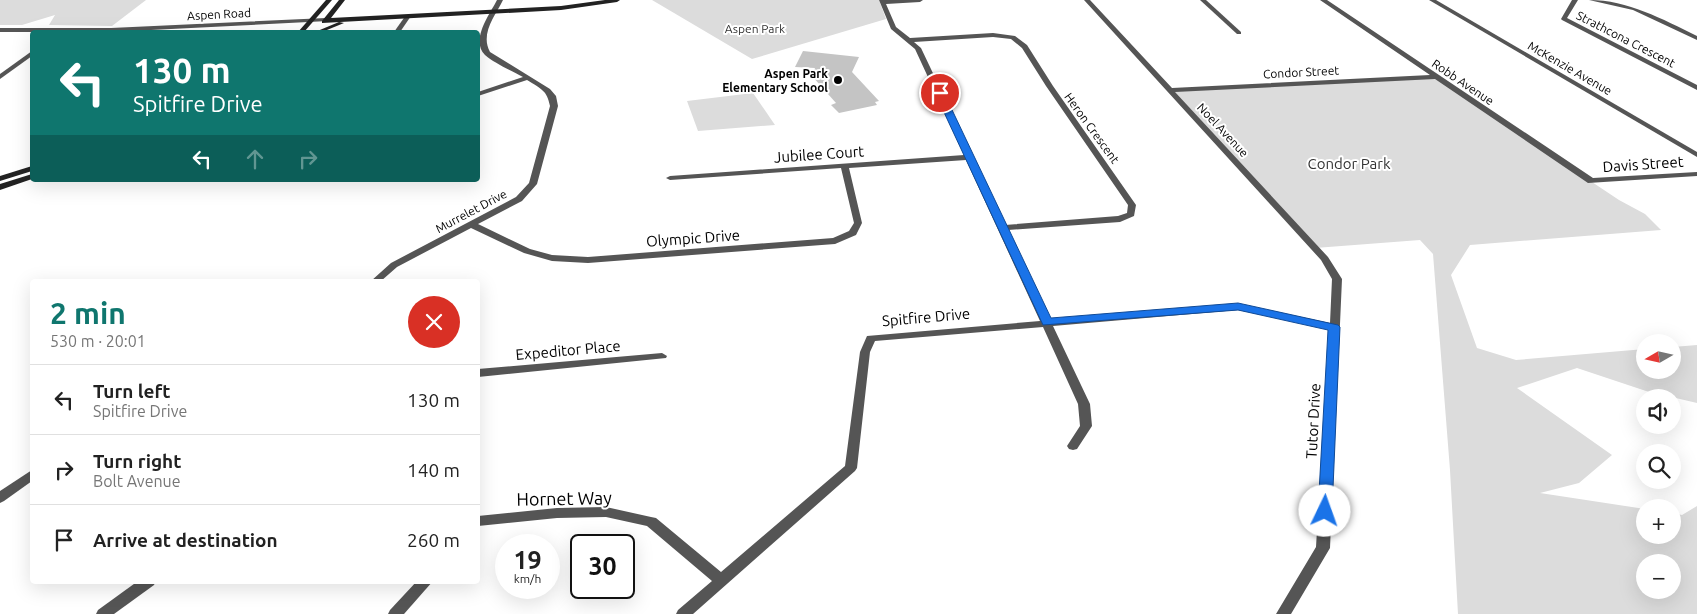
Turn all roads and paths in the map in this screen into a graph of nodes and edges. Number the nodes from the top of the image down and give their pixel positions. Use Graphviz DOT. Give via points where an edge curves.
graph roads {
  1 [pos="329,0"];
  2 [pos="342,0"];
  3 [pos="500,0"];
  4 [pos="617,0"];
  5 [pos="920,0"];
  6 [pos="1087,0"];
  7 [pos="1203,0"];
  8 [pos="1323,0"];
  9 [pos="1432,0"];
  10 [pos="1575,0"];
  11 [pos="1592,0"];
  12 [pos="882,1"];
  13 [pos="494,12"];
  14 [pos="408,16"];
  15 [pos="367,18"];
  16 [pos="312,20"];
  17 [pos="326,20"];
  18 [pos="0,30"];
  19 [pos="30,30"];
  20 [pos="85,30"];
  21 [pos="303,30"];
  22 [pos="318,30"];
  23 [pos="321,30"];
  24 [pos="398,30"];
  25 [pos="1239,33"];
  26 [pos="1697,38"];
  27 [pos="909,40"];
  28 [pos="30,54"];
  29 [pos="14,66"];
  30 [pos="0,67"];
  31 [pos="0,77"];
  32 [pos="1434,77"];
  33 [pos="528,78"];
  34 [pos="1697,88"];
  35 [pos="1169,90"];
  36 [pos="480,93"];
  37 [pos="1697,155"];
  38 [pos="970,157"];
  39 [pos="844,166"];
  40 [pos="30,169"];
  41 [pos="1697,174"];
  42 [pos="30,177"];
  43 [pos="670,178"];
  44 [pos="0,179"];
  45 [pos="1591,181"];
  46 [pos="0,187"];
  47 [pos="472,225"];
  48 [pos="1003,228"];
  49 [pos="378,279"];
  50 [pos="1337,279"];
  51 [pos="1047,322"];
  52 [pos="1334,327"];
  53 [pos="662,356"];
  54 [pos="480,373"];
  55 [pos="1073,446"];
  56 [pos="30,476"];
  57 [pos="0,498"];
  58 [pos="480,522"];
  59 [pos="721,580"];
  60 [pos="145,584"];
  61 [pos="423,584"];
  62 [pos="103,614"];
  63 [pos="395,614"];
  64 [pos="683,614"];
  65 [pos="1283,614"];
  1 -- 16 [label="street"];
  2 -- 17 [label="street"];
  3 -- 13 [label="street, Murrelet Drive"];
  4 -- 13 [label="street, Aspen Road" via="561,8"];
  5 -- 12 [label="street"];
  6 -- 35 [label="street, Noel Avenue"];
  7 -- 25 [label="street"];
  8 -- 32 [label="street, Robb Avenue"];
  9 -- 37 [label="street, McKenzie Avenue"];
  10 -- 34 [label="street, Strathcona Crescent" via="1564,19"];
  11 -- 26 [label="street" via="1635,9"];
  12 -- 27 [label="street" via="893,28"];
  13 -- 14 [label="street, Aspen Road"];
  13 -- 33 [label="street, Murrelet Drive" via="482,36 482,46 487,53"];
  14 -- 15 [label="street, Aspen Road"];
  14 -- 24 [label="street"];
  15 -- 17 [label="street, Aspen Road"];
  15 -- 23 [label="street"];
  16 -- 17 [label="street, Aspen Road"];
  16 -- 20 [label="street, Aspen Road"];
  16 -- 21 [label="street"];
  17 -- 22 [label="street"];
  18 -- 19 [label="street, Aspen Road"];
  27 -- 38 [label="street" via="918,48"];
  27 -- 48 [label="street, Heron Crescent" via="996,35 1012,36 1020,41 1051,92 1132,205 1131,214 1120,219"];
  28 -- 29 [label="street"];
  29 -- 30 [label="street"];
  29 -- 31 [label="street"];
  32 -- 35 [label="street, Condor Street"];
  32 -- 45 [label="street, Robb Avenue"];
  33 -- 36 [label="street"];
  33 -- 47 [label="street, Murrelet Drive" via="548,90 554,106 533,184 519,199"];
  35 -- 50 [label="street, Noel Avenue" via="1325,259"];
  38 -- 39 [label="street, Jubilee Court"];
  38 -- 48 [label="street"];
  39 -- 43 [label="street, Jubilee Court"];
  39 -- 47 [label="street, Olympic Drive" via="858,223 853,233 835,241 588,260 552,258 527,251"];
  40 -- 44 [label="street"];
  41 -- 45 [label="street, Davis Street"];
  42 -- 46 [label="street"];
  47 -- 49 [label="street, Murrelet Drive" via="394,265"];
  48 -- 51 [label="street"];
  50 -- 52 [label="street, Tutor Drive"];
  51 -- 52 [label="street, Spitfire Drive" via="1238,307"];
  51 -- 55 [label="street" via="1084,404 1086,426"];
  51 -- 59 [label="street, Spitfire Drive" via="871,338 865,352 851,468"];
  52 -- 65 [label="street, Tutor Drive" via="1323,548"];
  53 -- 54 [label="street, Expeditor Place"];
  56 -- 57 [label="street"];
  58 -- 59 [label="street, Hornet Way" via="557,513 606,512 650,522"];
  59 -- 64 [label="street, Spitfire Drive"];
  60 -- 62 [label="street"];
  61 -- 63 [label="street"];
}
